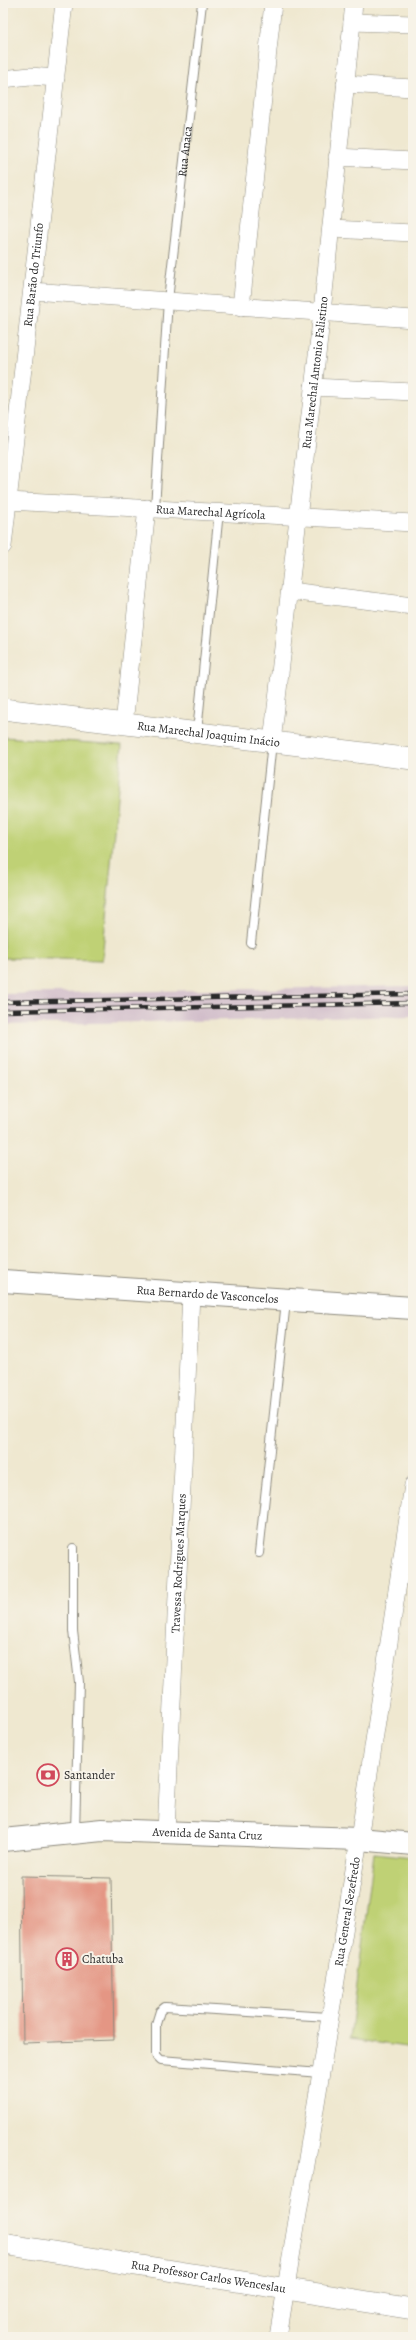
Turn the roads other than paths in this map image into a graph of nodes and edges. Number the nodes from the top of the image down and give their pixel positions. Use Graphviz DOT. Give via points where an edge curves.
graph roads {
  1 [pos="64,3"];
  2 [pos="202,3"];
  3 [pos="273,3"];
  4 [pos="354,3"];
  5 [pos="352,22"];
  6 [pos="413,24"];
  7 [pos="56,78"];
  8 [pos="3,79"];
  9 [pos="345,84"];
  10 [pos="413,88"];
  11 [pos="337,157"];
  12 [pos="413,161"];
  13 [pos="331,229"];
  14 [pos="413,233"];
  15 [pos="32,291"];
  16 [pos="168,300"];
  17 [pos="241,307"];
  18 [pos="322,312"];
  19 [pos="413,319"];
  20 [pos="312,387"];
  21 [pos="413,392"];
  22 [pos="8,464"];
  23 [pos="8,501"];
  24 [pos="151,508"];
  25 [pos="219,511"];
  26 [pos="298,515"];
  27 [pos="413,523"];
  28 [pos="3,543"];
  29 [pos="3,546"];
  30 [pos="290,592"];
  31 [pos="413,606"];
  32 [pos="3,709"];
  33 [pos="124,724"];
  34 [pos="197,732"];
  35 [pos="272,742"];
  36 [pos="413,759"];
  37 [pos="251,943"];
  38 [pos="3,1281"];
  39 [pos="191,1294"];
  40 [pos="286,1300"];
  41 [pos="413,1308"];
  42 [pos="413,1485"];
  43 [pos="73,1548"];
  44 [pos="259,1553"];
  45 [pos="75,1832"];
  46 [pos="166,1832"];
  47 [pos="359,1839"];
  48 [pos="3,1840"];
  49 [pos="413,1844"];
  50 [pos="330,2017"];
  51 [pos="320,2073"];
  52 [pos="3,2244"];
  53 [pos="285,2288"];
  54 [pos="413,2309"];
  55 [pos="278,2337"];
  1 -- 7 [label="street, Rua Barão do Triunfo"];
  2 -- 16 [label="lane, Rua Anaca"];
  3 -- 17 [label="street"];
  4 -- 5 [label="street, Rua Marechal Antonio Falistino"];
  5 -- 6 [label="street"];
  5 -- 9 [label="street, Rua Marechal Antonio Falistino"];
  7 -- 8 [label="street" via="30,76"];
  7 -- 15 [label="street, Rua Barão do Triunfo"];
  9 -- 10 [label="street"];
  9 -- 11 [label="street, Rua Marechal Antonio Falistino"];
  11 -- 12 [label="street"];
  11 -- 13 [label="street, Rua Marechal Antonio Falistino"];
  13 -- 14 [label="street"];
  13 -- 18 [label="street, Rua Marechal Antonio Falistino"];
  15 -- 16 [label="street"];
  15 -- 22 [label="street, Rua Barão do Triunfo"];
  16 -- 17 [label="street"];
  16 -- 24 [label="lane, Rua Anaca"];
  17 -- 18 [label="street"];
  18 -- 19 [label="street"];
  18 -- 20 [label="street, Rua Marechal Antonio Falistino"];
  20 -- 21 [label="street"];
  20 -- 26 [label="street, Rua Marechal Antonio Falistino"];
  22 -- 23 [label="street, Rua Barão do Triunfo"];
  23 -- 24 [label="street, Rua Marechal Agrícola"];
  23 -- 28 [label="street, Rua Barão do Triunfo"];
  24 -- 25 [label="street, Rua Marechal Agrícola"];
  24 -- 33 [label="street"];
  25 -- 26 [label="street, Rua Marechal Agrícola"];
  25 -- 34 [label="lane"];
  26 -- 27 [label="street, Rua Marechal Agrícola"];
  26 -- 30 [label="street, Rua Marechal Antonio Falistino"];
  28 -- 29 [label="street, Rua Barão do Triunfo"];
  30 -- 31 [label="street"];
  30 -- 35 [label="street, Rua Marechal Antonio Falistino"];
  32 -- 33 [label="street, Rua Marechal Joaquim Inácio"];
  33 -- 34 [label="street, Rua Marechal Joaquim Inácio"];
  34 -- 35 [label="street, Rua Marechal Joaquim Inácio"];
  35 -- 36 [label="street, Rua Marechal Joaquim Inácio"];
  35 -- 37 [label="lane"];
  38 -- 39 [label="main road, Rua Bernardo de Vasconcelos"];
  39 -- 40 [label="main road, Rua Bernardo de Vasconcelos"];
  39 -- 46 [label="street, Travessa Rodrigues Marques"];
  40 -- 41 [label="main road, Rua Bernardo de Vasconcelos"];
  40 -- 44 [label="lane"];
  42 -- 47 [label="street, Rua General Sezefredo"];
  43 -- 45 [label="lane" via="73,1631 79,1682"];
  45 -- 46 [label="main road, Avenida de Santa Cruz"];
  45 -- 48 [label="main road, Avenida de Santa Cruz"];
  46 -- 47 [label="main road, Avenida de Santa Cruz"];
  47 -- 49 [label="main road, Avenida de Santa Cruz"];
  47 -- 50 [label="street, Rua General Sezefredo"];
  50 -- 51 [label="street, Rua General Sezefredo"];
  50 -- 51 [label="lane" via="166,2007 160,2011 156,2024 156,2055 161,2060"];
  51 -- 53 [label="street, Rua General Sezefredo"];
  52 -- 53 [label="street, Rua Professor Carlos Wenceslau"];
  53 -- 54 [label="street, Rua Professor Carlos Wenceslau"];
  53 -- 55 [label="street, Rua General Sezefredo"];
}
